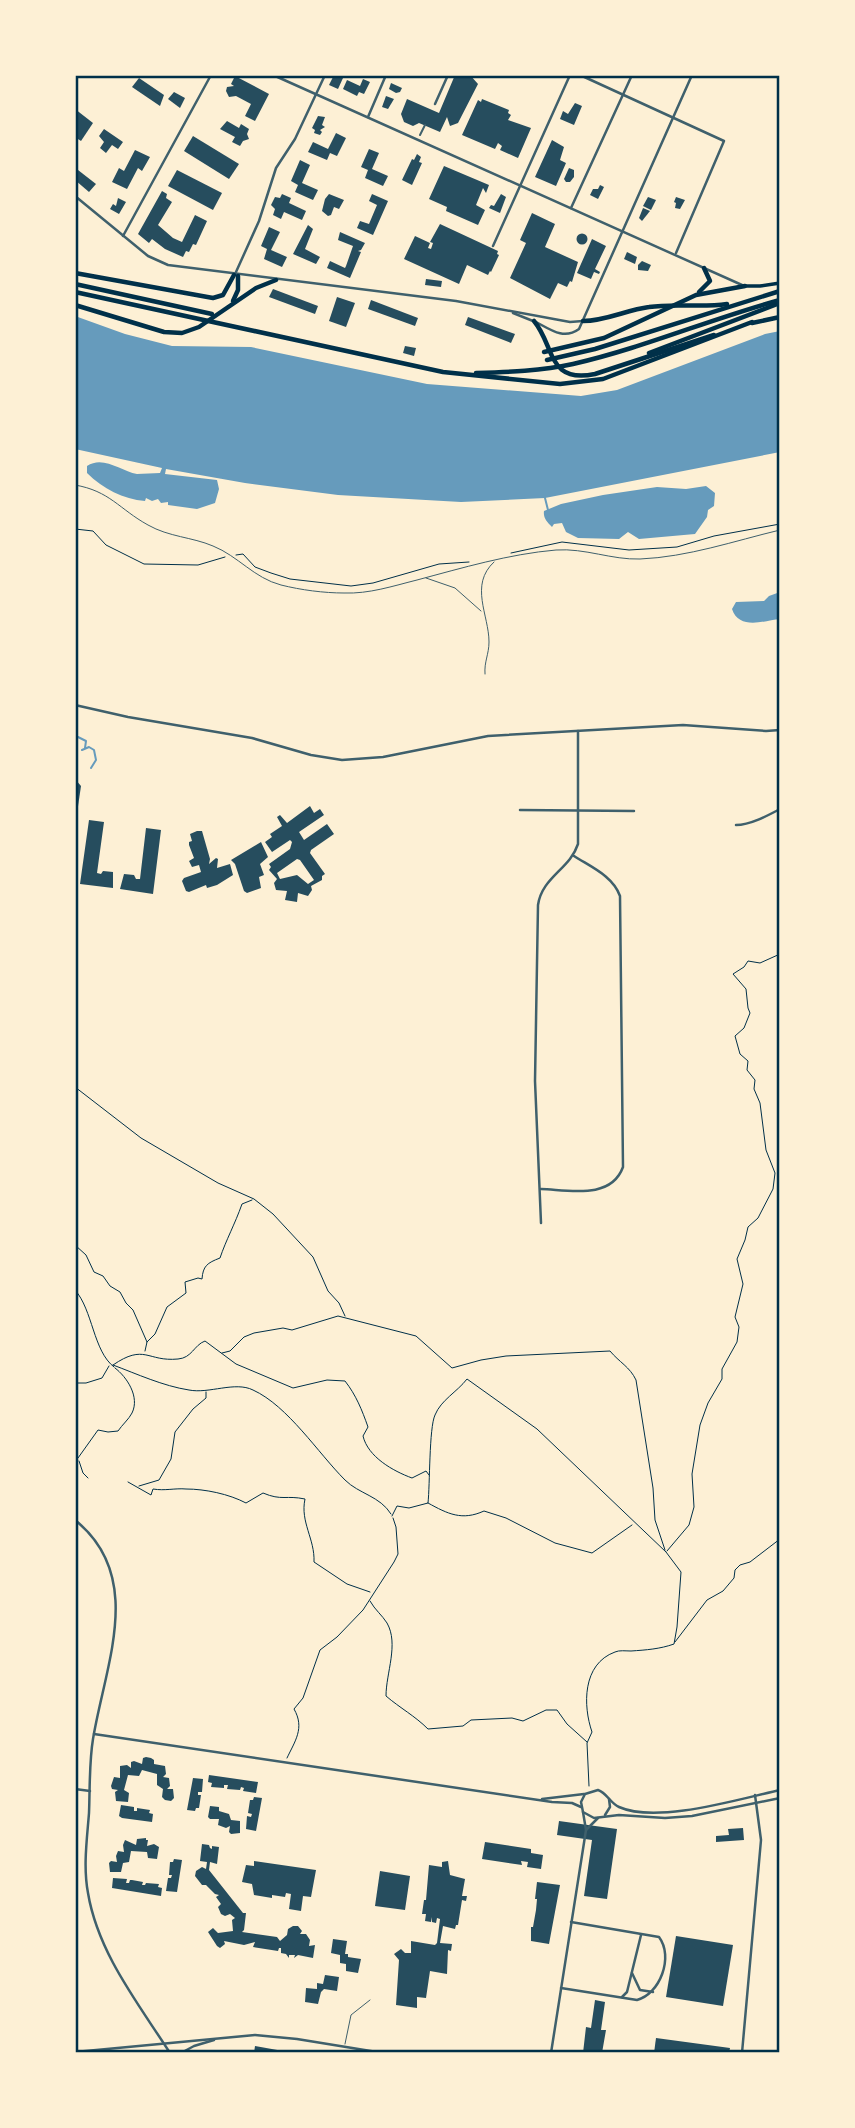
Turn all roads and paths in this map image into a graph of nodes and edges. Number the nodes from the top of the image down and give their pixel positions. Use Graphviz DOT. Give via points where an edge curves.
graph roads {
  1 [pos="211,75"];
  2 [pos="273,75"];
  3 [pos="325,75"];
  4 [pos="386,75"];
  5 [pos="448,75"];
  6 [pos="570,75"];
  7 [pos="580,75"];
  8 [pos="632,75"];
  9 [pos="692,75"];
  10 [pos="316,94"];
  11 [pos="623,95"];
  12 [pos="435,104"];
  13 [pos="432,110"];
  14 [pos="368,117"];
  15 [pos="674,119"];
  16 [pos="425,125"];
  17 [pos="420,135"];
  18 [pos="520,185"];
  19 [pos="75,197"];
  20 [pos="571,208"];
  21 [pos="623,231"];
  22 [pos="123,236"];
  23 [pos="493,246"];
  24 [pos="675,254"];
  25 [pos="704,268"];
  26 [pos="75,272"];
  27 [pos="236,275"];
  28 [pos="276,280"];
  29 [pos="780,283"];
  30 [pos="75,284"];
  31 [pos="745,286"];
  32 [pos="780,291"];
  33 [pos="75,292"];
  34 [pos="240,295"];
  35 [pos="696,295"];
  36 [pos="742,302"];
  37 [pos="780,302"];
  38 [pos="75,305"];
  39 [pos="506,310"];
  40 [pos="212,314"];
  41 [pos="780,317"];
  42 [pos="534,321"];
  43 [pos="583,321"];
  44 [pos="752,323"];
  45 [pos="544,352"];
  46 [pos="547,360"];
  47 [pos="623,364"];
  48 [pos="443,372"];
  49 [pos="75,485"];
  50 [pos="75,529"];
  51 [pos="780,530"];
  52 [pos="230,556"];
  53 [pos="496,561"];
  54 [pos="425,577"];
  55 [pos="483,612"];
  56 [pos="485,674"];
  57 [pos="75,705"];
  58 [pos="780,730"];
  59 [pos="578,731"];
  60 [pos="579,809"];
  61 [pos="780,809"];
  62 [pos="520,810"];
  63 [pos="634,811"];
  64 [pos="736,825"];
  65 [pos="574,856"];
  66 [pos="780,954"];
  67 [pos="75,1087"];
  68 [pos="540,1189"];
  69 [pos="254,1199"];
  70 [pos="541,1223"];
  71 [pos="75,1245"];
  72 [pos="75,1290"];
  73 [pos="345,1318"];
  74 [pos="147,1342"];
  75 [pos="144,1353"];
  76 [pos="222,1353"];
  77 [pos="111,1365"];
  78 [pos="75,1383"];
  79 [pos="206,1390"];
  80 [pos="75,1457"];
  81 [pos="78,1458"];
  82 [pos="430,1477"];
  83 [pos="88,1478"];
  84 [pos="128,1482"];
  85 [pos="137,1486"];
  86 [pos="428,1503"];
  87 [pos="392,1516"];
  88 [pos="75,1520"];
  89 [pos="634,1523"];
  90 [pos="780,1539"];
  91 [pos="666,1552"];
  92 [pos="372,1594"];
  93 [pos="369,1598"];
  94 [pos="674,1644"];
  95 [pos="94,1734"];
  96 [pos="587,1743"];
  97 [pos="284,1763"];
  98 [pos="589,1786"];
  99 [pos="75,1788"];
  100 [pos="780,1790"];
  101 [pos="90,1791"];
  102 [pos="585,1794"];
  103 [pos="755,1796"];
  104 [pos="609,1798"];
  105 [pos="780,1798"];
  106 [pos="539,1800"];
  107 [pos="756,1803"];
  108 [pos="582,1809"];
  109 [pos="600,1817"];
  110 [pos="586,1830"];
  111 [pos="571,1922"];
  112 [pos="641,1934"];
  113 [pos="631,1972"];
  114 [pos="561,1988"];
  115 [pos="653,1992"];
  116 [pos="622,1997"];
  117 [pos="370,2000"];
  118 [pos="221,2038"];
  119 [pos="163,2042"];
  120 [pos="344,2047"];
  121 [pos="75,2052"];
  122 [pos="170,2053"];
  123 [pos="181,2053"];
  124 [pos="344,2053"];
  125 [pos="383,2053"];
  126 [pos="551,2053"];
  127 [pos="742,2053"];
  1 -- 22 [label="street"];
  2 -- 10 [label="street"];
  3 -- 10 [label="street"];
  4 -- 14 [label="street"];
  5 -- 12 [label="street"];
  6 -- 18 [label="street"];
  7 -- 11 [label="street"];
  8 -- 11 [label="street"];
  9 -- 15 [label="street"];
  10 -- 14 [label="street"];
  10 -- 27 [label="street" via="276,168"];
  11 -- 15 [label="street"];
  11 -- 20 [label="street"];
  12 -- 13 [label="street"];
  14 -- 18 [label="street"];
  15 -- 21 [label="street"];
  15 -- 24 [label="street" via="724,141"];
  16 -- 17 [label="street"];
  18 -- 20 [label="street"];
  18 -- 23 [label="street"];
  19 -- 22 [label="street"];
  20 -- 21 [label="street"];
  21 -- 24 [label="street"];
  21 -- 43 [label="street"];
  22 -- 27 [label="street" via="161,263"];
  24 -- 25 [label="street"];
  25 -- 31 [label="street"];
  25 -- 35 [label="highway" via="710,281"];
  26 -- 27 [label="highway" via="211,298 223,295"];
  27 -- 28 [label="street"];
  27 -- 34 [label="highway"];
  28 -- 34 [label="highway"];
  28 -- 39 [label="street"];
  29 -- 31 [label="main road"];
  30 -- 40 [label="highway"];
  31 -- 35 [label="highway"];
  32 -- 36 [label="highway"];
  33 -- 48 [label="highway"];
  34 -- 38 [label="highway" via="199,327 185,332 164,332"];
  35 -- 45 [label="highway" via="604,338"];
  36 -- 43 [label="highway" via="648,307"];
  36 -- 46 [label="highway"];
  37 -- 47 [label="highway"];
  37 -- 48 [label="highway" via="570,365 517,372"];
  39 -- 42 [label="street"];
  39 -- 43 [label="street"];
  41 -- 44 [label="highway"];
  42 -- 43 [label="street" via="566,335 579,329"];
  42 -- 47 [label="highway" via="558,366 570,374 585,376"];
  44 -- 47 [label="highway"];
  44 -- 48 [label="highway" via="591,382 560,384"];
  49 -- 52 [label="lane" via="107,495 161,532 215,546"];
  50 -- 52 [label="path" via="93,531 106,545 144,564 198,565"];
  51 -- 53 [label="lane" via="662,557 617,558 569,550"];
  52 -- 54 [label="lane" via="259,577 305,589 363,592"];
  53 -- 54 [label="lane"];
  53 -- 55 [label="lane" via="488,567 481,587"];
  54 -- 55 [label="lane" via="454,587"];
  55 -- 56 [label="lane" via="489,643"];
  57 -- 59 [label="street" via="342,760 369,760 488,736"];
  58 -- 59 [label="street" via="683,725"];
  59 -- 60 [label="street"];
  60 -- 62 [label="street"];
  60 -- 63 [label="street"];
  60 -- 65 [label="street"];
  61 -- 64 [label="street"];
  65 -- 68 [label="street" via="546,883 538,905 535,1081"];
  65 -- 68 [label="street" via="608,877 620,896 622,1167 615,1182 600,1190"];
  66 -- 91 [label="path" via="760,963 748,961 733,974 747,989 750,1013 735,1036 755,1080 766,1150 775,1173 773,1189 748,1227 737,1259 743,1284 735,1317 737,1342 701,1425 689,1525"];
  67 -- 69 [label="path" via="141,1138"];
  68 -- 70 [label="street"];
  69 -- 73 [label="path" via="308,1250"];
  69 -- 74 [label="path" via="242,1204 219,1258 207,1264 202,1279 185,1282 186,1293 167,1307"];
  71 -- 74 [label="path" via="94,1272 120,1292"];
  72 -- 77 [label="path"];
  73 -- 76 [label="path" via="254,1333"];
  73 -- 91 [label="path" via="416,1336 452,1368 506,1356 610,1351 631,1369 636,1380 655,1520"];
  74 -- 75 [label="path"];
  75 -- 76 [label="path" via="180,1359 205,1341"];
  75 -- 77 [label="path"];
  76 -- 82 [label="path" via="236,1364 292,1388 345,1381 356,1395 368,1427 365,1445 399,1474 412,1478 426,1471"];
  77 -- 78 [label="path" via="102,1378"];
  77 -- 79 [label="path" via="191,1391"];
  77 -- 81 [label="path" via="126,1377 134,1395 134,1411 118,1430 98,1430"];
  79 -- 85 [label="path" via="206,1398 175,1432 171,1460 159,1480"];
  79 -- 87 [label="path" via="252,1388 306,1433 354,1489 385,1504"];
  80 -- 81 [label="path"];
  81 -- 83 [label="path"];
  82 -- 86 [label="path"];
  82 -- 89 [label="path" via="434,1417 467,1379 537,1429"];
  84 -- 85 [label="path"];
  85 -- 92 [label="path" via="151,1495 153,1489 187,1489 233,1496 246,1503 263,1493 278,1500 305,1499 302,1511 314,1546 314,1562 346,1584"];
  86 -- 87 [label="path" via="397,1506"];
  86 -- 89 [label="path" via="451,1515 470,1517 484,1511 555,1543 592,1553"];
  87 -- 92 [label="path" via="398,1554"];
  88 -- 95 [label="street" via="104,1554 117,1598"];
  89 -- 91 [label="path"];
  90 -- 94 [label="path" via="740,1565 729,1584 707,1600"];
  91 -- 94 [label="path" via="681,1572"];
  92 -- 93 [label="path"];
  93 -- 96 [label="path" via="388,1624 392,1650 386,1696 428,1729 463,1727 471,1720 523,1721 557,1710"];
  93 -- 97 [label="path" via="363,1610 320,1650 303,1698 294,1709 299,1732"];
  94 -- 96 [label="path" via="615,1652 594,1667 587,1692 586,1715 592,1732"];
  95 -- 97 [label="street"];
  95 -- 101 [label="street"];
  96 -- 98 [label="path"];
  97 -- 106 [label="street"];
  99 -- 101 [label="street"];
  100 -- 103 [label="street"];
  101 -- 119 [label="street" via="87,1881 94,1921 105,1949"];
  102 -- 104 [label="street" via="598,1790"];
  102 -- 106 [label="street"];
  102 -- 108 [label="street"];
  103 -- 104 [label="street" via="666,1812 620,1807"];
  103 -- 107 [label="street"];
  104 -- 109 [label="street" via="610,1807"];
  105 -- 107 [label="street"];
  106 -- 108 [label="street" via="572,1803"];
  107 -- 109 [label="street" via="680,1817"];
  107 -- 127 [label="street" via="760,1867"];
  108 -- 109 [label="street" via="589,1817"];
  108 -- 110 [label="street"];
  109 -- 110 [label="street"];
  110 -- 111 [label="street"];
  111 -- 112 [label="street"];
  111 -- 114 [label="street"];
  112 -- 113 [label="street"];
  112 -- 115 [label="street" via="659,1937 664,1947 662,1974"];
  113 -- 115 [label="street" via="640,1990"];
  113 -- 116 [label="street"];
  114 -- 116 [label="street"];
  114 -- 126 [label="street"];
  115 -- 116 [label="street" via="637,2000"];
  117 -- 120 [label="lane" via="351,2015"];
  118 -- 119 [label="street"];
  118 -- 120 [label="street" via="269,2036"];
  118 -- 123 [label="street"];
  119 -- 121 [label="street"];
  119 -- 122 [label="street"];
  120 -- 124 [label="street"];
  120 -- 125 [label="street"];
}
